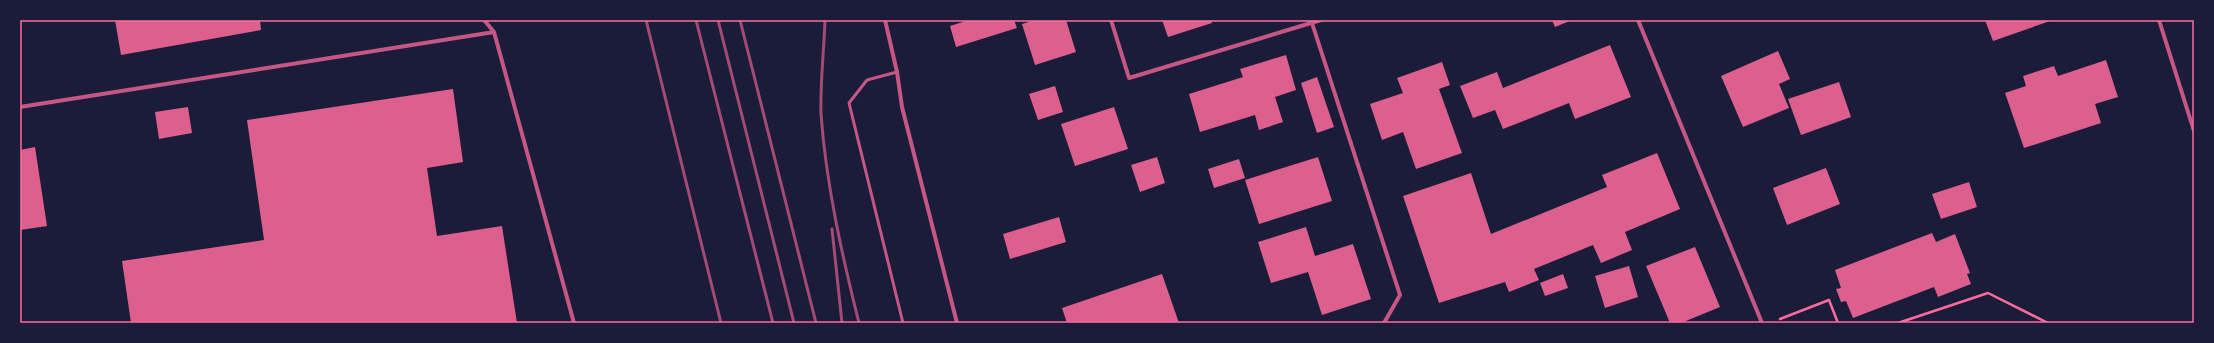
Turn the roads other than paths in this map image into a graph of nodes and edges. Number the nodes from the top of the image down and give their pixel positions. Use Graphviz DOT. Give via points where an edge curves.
graph roads {
  1 [pos="484,20"];
  2 [pos="885,20"];
  3 [pos="1111,20"];
  4 [pos="1321,20"];
  5 [pos="1638,20"];
  6 [pos="2159,20"];
  7 [pos="1312,23"];
  8 [pos="494,32"];
  9 [pos="897,72"];
  10 [pos="20,107"];
  11 [pos="2194,131"];
  12 [pos="574,323"];
  13 [pos="903,323"];
  14 [pos="957,323"];
  15 [pos="1384,323"];
  16 [pos="1762,323"];
  1 -- 8 [label="street"];
  2 -- 9 [label="street"];
  3 -- 7 [label="street" via="1129,78"];
  4 -- 7 [label="street"];
  5 -- 16 [label="street"];
  6 -- 11 [label="street"];
  7 -- 15 [label="street" via="1400,295"];
  8 -- 10 [label="street"];
  8 -- 12 [label="street"];
  9 -- 13 [label="lane" via="867,80 849,103"];
  9 -- 14 [label="street" via="902,107"];
}
